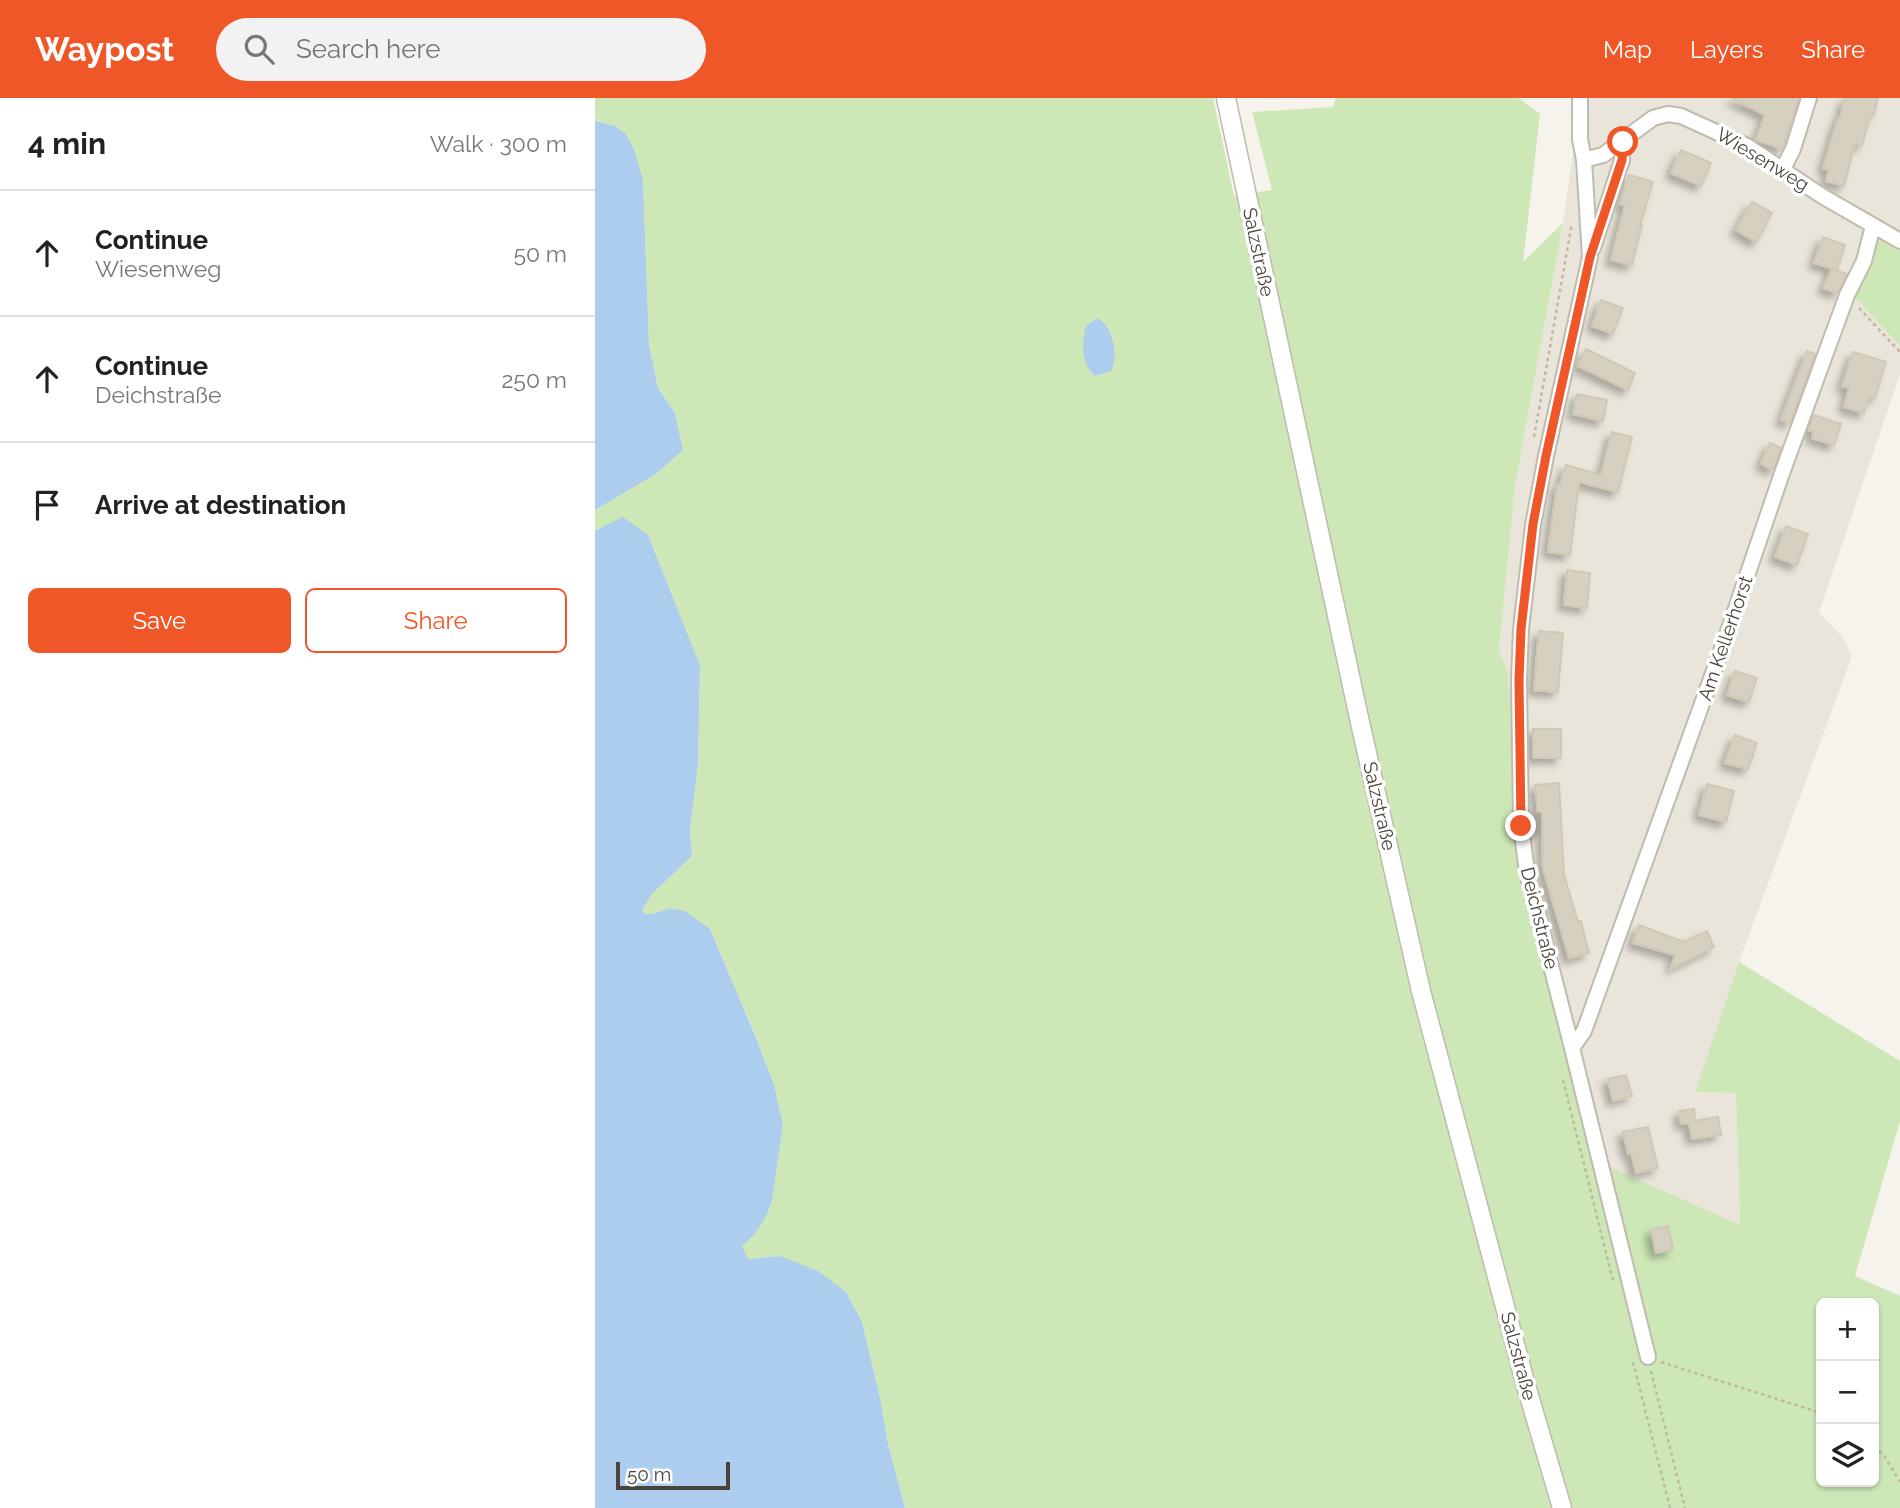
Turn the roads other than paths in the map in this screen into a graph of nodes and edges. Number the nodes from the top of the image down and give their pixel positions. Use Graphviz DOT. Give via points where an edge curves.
graph roads {
  1 [pos="1226,98"];
  2 [pos="1580,98"];
  3 [pos="1809,98"];
  4 [pos="1623,142"];
  5 [pos="1584,160"];
  6 [pos="1783,169"];
  7 [pos="1874,226"];
  8 [pos="1900,241"];
  9 [pos="1590,257"];
  10 [pos="1572,1048"];
  11 [pos="1648,1357"];
  12 [pos="1562,1508"];
  1 -- 12 [label="street, Salzstraße" via="1421,991"];
  2 -- 5 [label="street, Deichstraße"];
  3 -- 6 [label="street"];
  4 -- 5 [label="street, Wiesenweg"];
  4 -- 6 [label="street, Wiesenweg" via="1653,118 1681,116"];
  4 -- 9 [label="street" via="1622,160"];
  5 -- 9 [label="street, Deichstraße"];
  6 -- 7 [label="street, Wiesenweg"];
  7 -- 8 [label="street, Wiesenweg"];
  7 -- 10 [label="street, Am Kellerhorst" via="1584,1031"];
  9 -- 10 [label="street, Deichstraße" via="1533,524 1519,680 1520,813 1527,872"];
  10 -- 11 [label="street, Deichstraße"];
}
